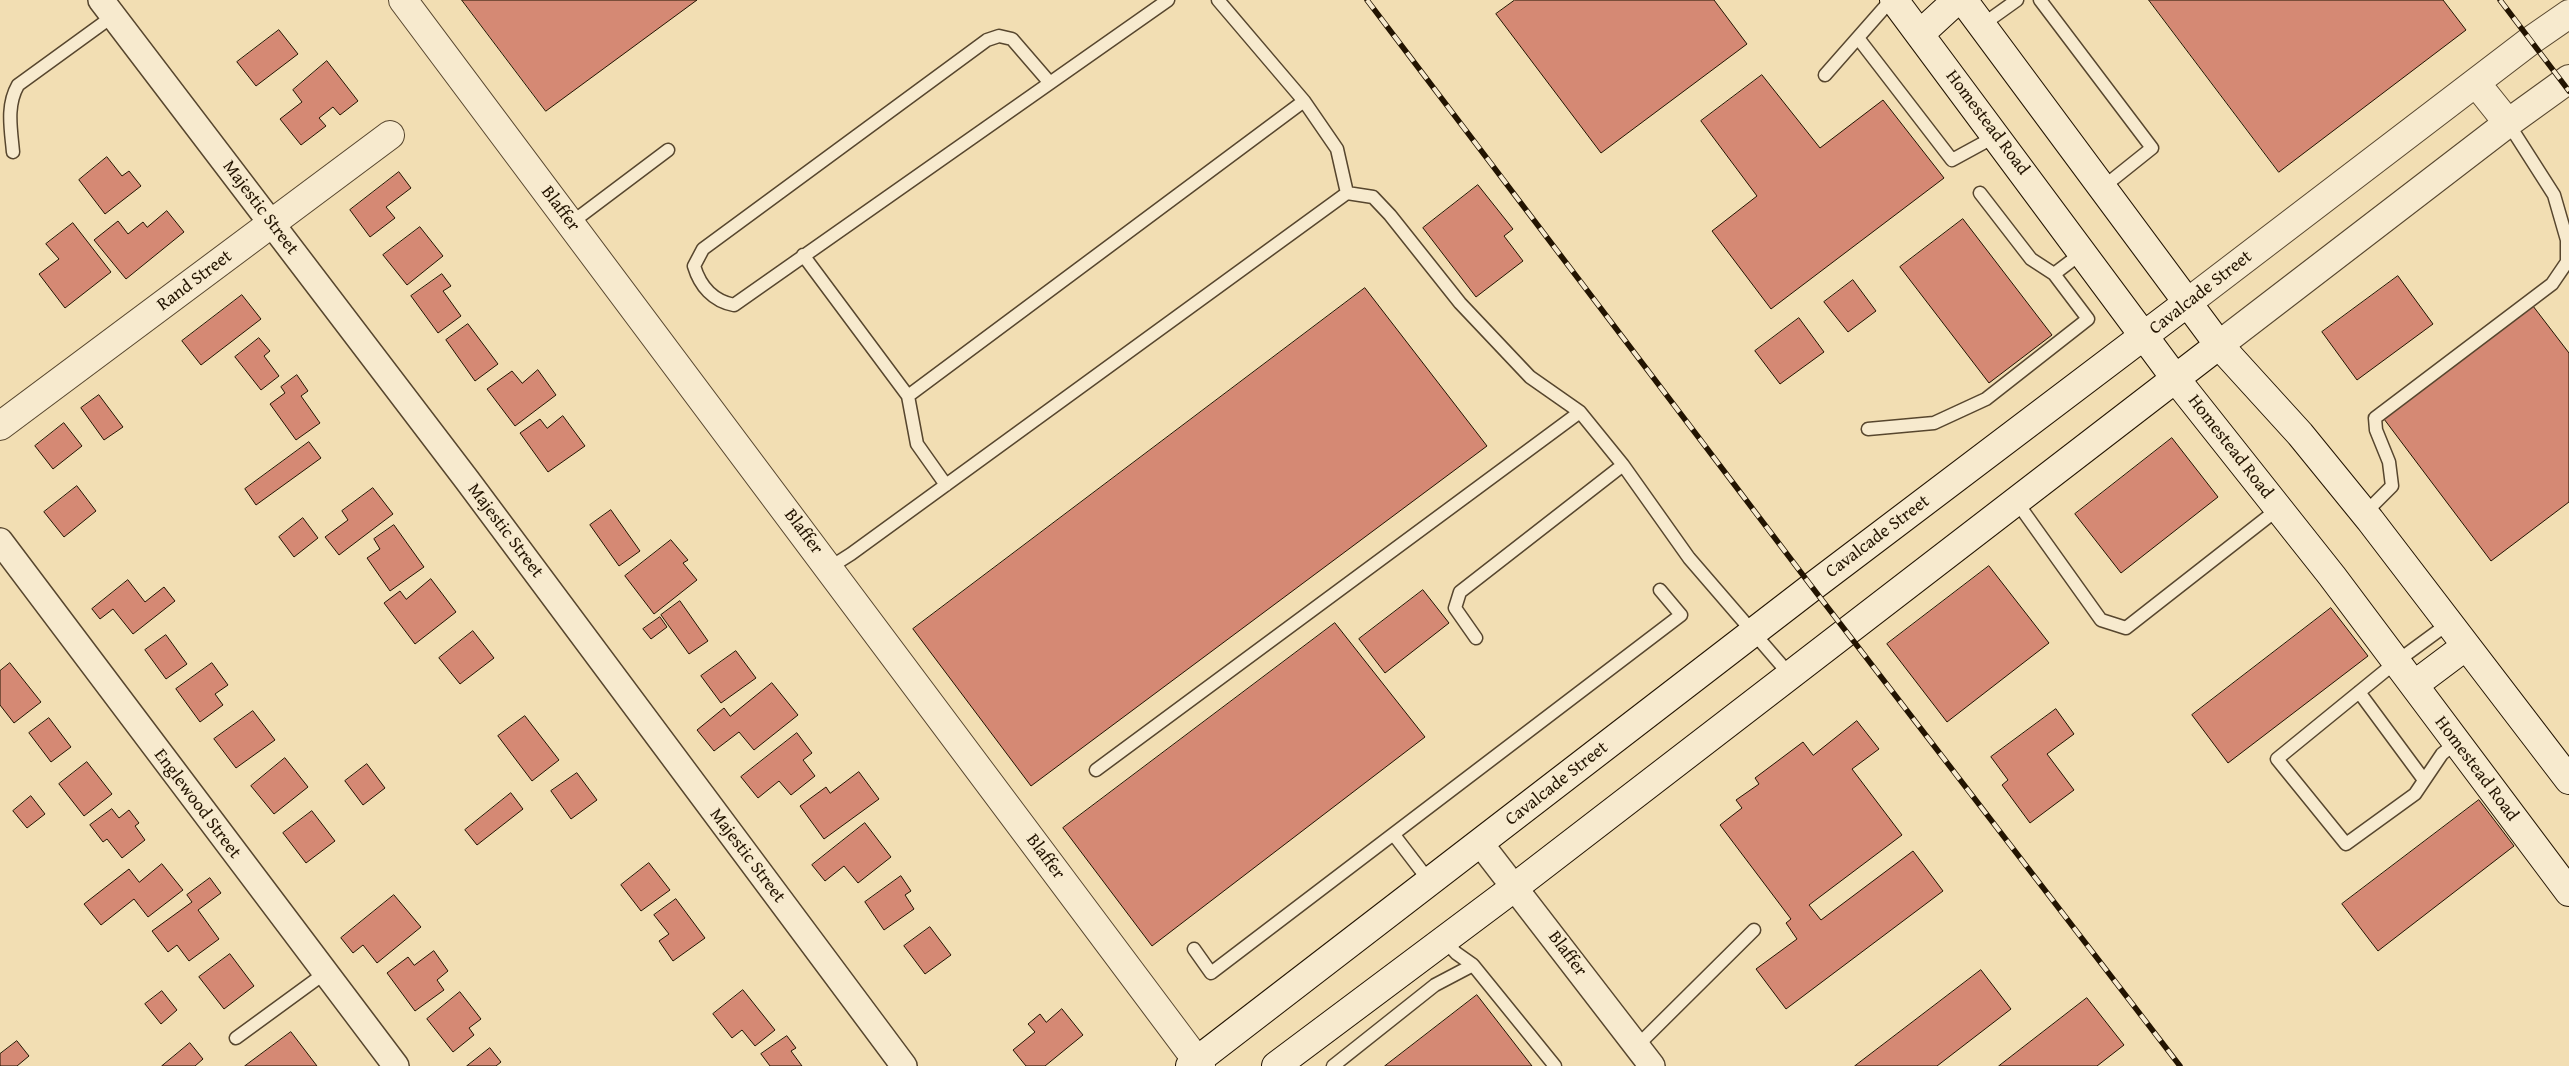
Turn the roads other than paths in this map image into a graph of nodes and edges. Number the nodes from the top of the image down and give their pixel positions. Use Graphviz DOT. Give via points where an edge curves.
graph roads {
  1 [pos="403,0"];
  2 [pos="1168,0"];
  3 [pos="1218,0"];
  4 [pos="1892,0"];
  5 [pos="1957,0"];
  6 [pos="1963,0"];
  7 [pos="2016,0"];
  8 [pos="2040,0"];
  9 [pos="107,8"];
  10 [pos="2569,14"];
  11 [pos="1982,25"];
  12 [pos="1920,34"];
  13 [pos="1858,38"];
  14 [pos="1825,75"];
  15 [pos="2569,79"];
  16 [pos="1050,83"];
  17 [pos="2476,83"];
  18 [pos="1304,101"];
  19 [pos="2508,123"];
  20 [pos="390,135"];
  21 [pos="1996,136"];
  22 [pos="668,150"];
  23 [pos="13,152"];
  24 [pos="2102,188"];
  25 [pos="1347,193"];
  26 [pos="1980,193"];
  27 [pos="272,223"];
  28 [pos="571,224"];
  29 [pos="2083,252"];
  30 [pos="803,255"];
  31 [pos="2054,274"];
  32 [pos="2187,303"];
  33 [pos="2145,336"];
  34 [pos="2219,345"];
  35 [pos="2175,378"];
  36 [pos="908,396"];
  37 [pos="1580,412"];
  38 [pos="0,426"];
  39 [pos="1868,430"];
  40 [pos="1623,465"];
  41 [pos="946,485"];
  42 [pos="2016,501"];
  43 [pos="2278,508"];
  44 [pos="2365,513"];
  45 [pos="0,541"];
  46 [pos="829,568"];
  47 [pos="1660,590"];
  48 [pos="2449,623"];
  49 [pos="1754,632"];
  50 [pos="1476,638"];
  51 [pos="2466,646"];
  52 [pos="2396,662"];
  53 [pos="1790,675"];
  54 [pos="2414,685"];
  55 [pos="2359,692"];
  56 [pos="2457,742"];
  57 [pos="1096,770"];
  58 [pos="2424,780"];
  59 [pos="2569,780"];
  60 [pos="1394,835"];
  61 [pos="1480,843"];
  62 [pos="1430,882"];
  63 [pos="2566,882"];
  64 [pos="1516,887"];
  65 [pos="1754,930"];
  66 [pos="1444,940"];
  67 [pos="1194,949"];
  68 [pos="1473,965"];
  69 [pos="325,973"];
  70 [pos="236,1038"];
  71 [pos="1637,1046"];
  72 [pos="1196,1064"];
  73 [pos="396,1066"];
  74 [pos="904,1066"];
  75 [pos="1276,1066"];
  76 [pos="1333,1066"];
  77 [pos="1555,1066"];
  78 [pos="1652,1066"];
  1 -- 28 [label="main road, Blaffer"];
  2 -- 16 [label="lane"];
  3 -- 18 [label="lane"];
  4 -- 12 [label="main road, Homestead Road"];
  4 -- 13 [label="lane"];
  5 -- 12 [label="main road"];
  6 -- 11 [label="main road"];
  7 -- 11 [label="lane"];
  8 -- 24 [label="lane" via="2152,148"];
  9 -- 23 [label="lane" via="18,85 11,96 10,109"];
  9 -- 27 [label="street, Majestic Street"];
  10 -- 17 [label="main road, Cavalcade Street"];
  11 -- 24 [label="main road"];
  12 -- 21 [label="main road, Homestead Road"];
  13 -- 14 [label="lane"];
  13 -- 21 [label="lane" via="1952,160"];
  15 -- 19 [label="main road"];
  16 -- 30 [label="lane"];
  16 -- 30 [label="lane" via="1012,38 999,36 987,40 703,248 694,266 699,281 720,302 734,305"];
  17 -- 19 [label="main road"];
  17 -- 32 [label="main road, Cavalcade Street"];
  18 -- 25 [label="lane" via="1337,149"];
  18 -- 36 [label="lane"];
  19 -- 34 [label="main road"];
  19 -- 44 [label="lane" via="2554,195 2567,240 2567,262 2552,284 2374,418 2389,462 2392,486"];
  20 -- 27 [label="main road, Rand Street"];
  21 -- 29 [label="main road, Homestead Road"];
  22 -- 28 [label="lane"];
  24 -- 32 [label="main road"];
  25 -- 37 [label="lane" via="1373,197 1460,302 1530,377"];
  25 -- 41 [label="lane"];
  26 -- 31 [label="lane" via="2031,259"];
  27 -- 38 [label="main road, Rand Street"];
  27 -- 74 [label="street, Majestic Street" via="468,480"];
  28 -- 46 [label="main road, Blaffer"];
  29 -- 31 [label="lane"];
  29 -- 33 [label="main road, Homestead Road"];
  30 -- 36 [label="lane"];
  31 -- 39 [label="lane" via="2088,319 1986,399 1934,423"];
  32 -- 33 [label="main road, Cavalcade Street"];
  32 -- 34 [label="main road"];
  33 -- 35 [label="main road, Homestead Road"];
  33 -- 49 [label="main road, Cavalcade Street"];
  34 -- 35 [label="main road"];
  34 -- 44 [label="main road" via="2300,434"];
  35 -- 42 [label="main road"];
  35 -- 43 [label="main road, Homestead Road"];
  36 -- 41 [label="lane" via="917,444"];
  37 -- 40 [label="lane"];
  37 -- 57 [label="lane"];
  40 -- 49 [label="lane" via="1690,558"];
  40 -- 50 [label="lane" via="1460,592 1454,608"];
  41 -- 46 [label="lane"];
  42 -- 43 [label="lane" via="2100,620 2126,628"];
  42 -- 53 [label="main road"];
  43 -- 52 [label="main road, Homestead Road"];
  44 -- 48 [label="main road"];
  45 -- 69 [label="street, Englewood Street"];
  46 -- 72 [label="main road, Blaffer"];
  47 -- 60 [label="lane" via="1681,615"];
  48 -- 51 [label="main road"];
  48 -- 52 [label="lane"];
  49 -- 53 [label="lane"];
  49 -- 61 [label="main road, Cavalcade Street"];
  51 -- 54 [label="main road"];
  51 -- 59 [label="main road"];
  52 -- 54 [label="main road, Homestead Road"];
  52 -- 55 [label="lane"];
  53 -- 64 [label="main road"];
  54 -- 56 [label="main road, Homestead Road"];
  55 -- 58 [label="lane"];
  55 -- 58 [label="lane" via="2277,759 2346,844 2415,794"];
  56 -- 58 [label="lane" via="2442,754"];
  56 -- 63 [label="main road, Homestead Road"];
  60 -- 62 [label="lane"];
  60 -- 67 [label="lane" via="1211,972"];
  61 -- 62 [label="main road, Cavalcade Street"];
  61 -- 64 [label="street, Blaffer"];
  62 -- 72 [label="main road, Cavalcade Street"];
  64 -- 66 [label="main road"];
  64 -- 71 [label="street, Blaffer"];
  65 -- 71 [label="lane"];
  66 -- 68 [label="lane"];
  66 -- 75 [label="main road"];
  68 -- 76 [label="lane" via="1435,986"];
  68 -- 77 [label="lane"];
  69 -- 70 [label="lane"];
  69 -- 73 [label="street, Englewood Street"];
  71 -- 78 [label="street, Blaffer"];
}
